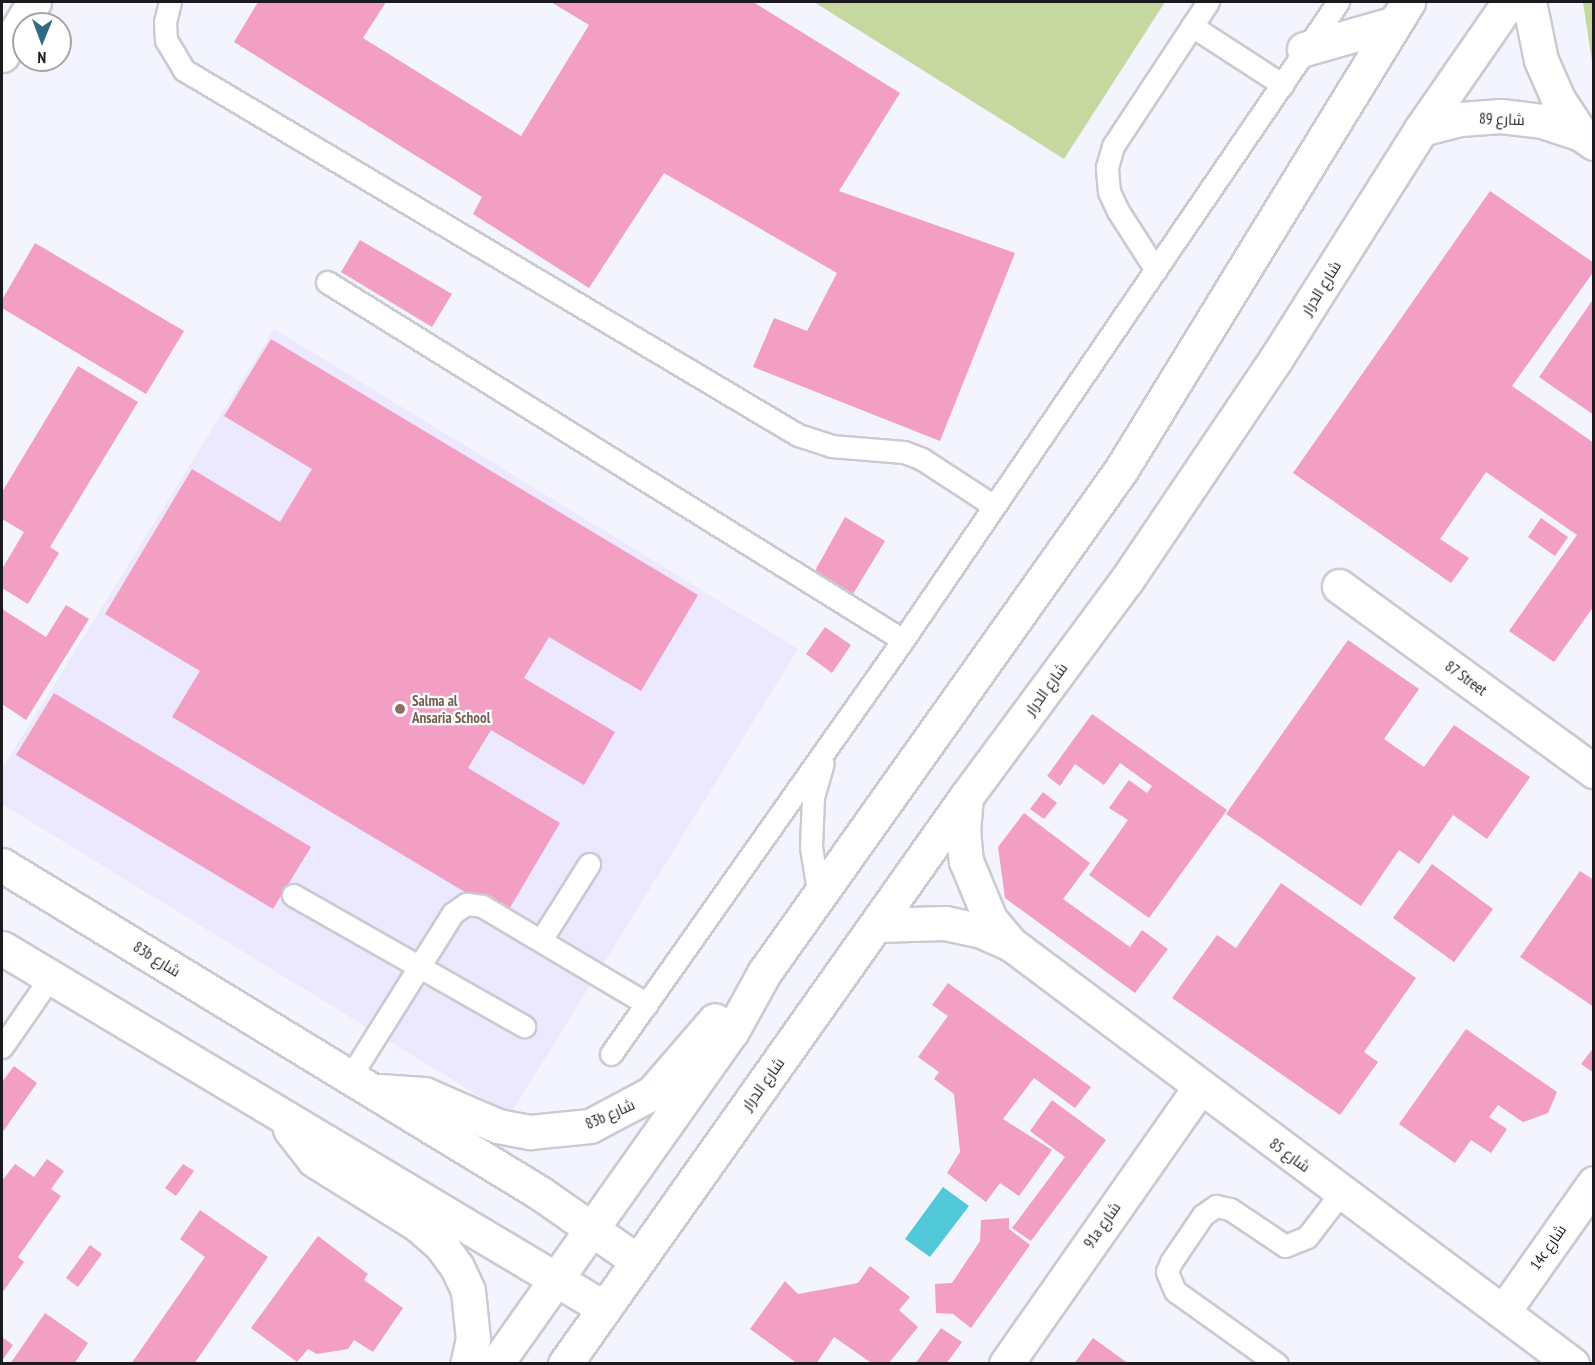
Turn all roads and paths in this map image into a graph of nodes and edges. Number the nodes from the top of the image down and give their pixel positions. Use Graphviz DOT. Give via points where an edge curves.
graph roads {
  1 [pos="34,2"];
  2 [pos="170,2"];
  3 [pos="1208,2"];
  4 [pos="1338,2"];
  5 [pos="1509,2"];
  6 [pos="1529,2"];
  7 [pos="1400,13"];
  8 [pos="1192,26"];
  9 [pos="1304,49"];
  10 [pos="2,55"];
  11 [pos="1283,85"];
  12 [pos="1421,129"];
  13 [pos="1587,139"];
  14 [pos="1156,270"];
  15 [pos="327,282"];
  16 [pos="994,506"];
  17 [pos="1339,586"];
  18 [pos="903,640"];
  19 [pos="827,748"];
  20 [pos="1593,771"];
  21 [pos="966,797"];
  22 [pos="589,864"];
  23 [pos="2,865"];
  24 [pos="293,895"];
  25 [pos="819,897"];
  26 [pos="876,925"];
  27 [pos="541,940"];
  28 [pos="1011,944"];
  29 [pos="2,948"];
  30 [pos="418,968"];
  31 [pos="764,973"];
  32 [pos="49,979"];
  33 [pos="647,1004"];
  34 [pos="524,1026"];
  35 [pos="2,1047"];
  36 [pos="611,1054"];
  37 [pos="361,1084"];
  38 [pos="1199,1088"];
  39 [pos="281,1115"];
  40 [pos="1593,1183"];
  41 [pos="1341,1192"];
  42 [pos="590,1231"];
  43 [pos="636,1260"];
  44 [pos="559,1278"];
  45 [pos="604,1308"];
  46 [pos="1503,1312"];
  47 [pos="467,1364"];
  48 [pos="496,1364"];
  49 [pos="565,1364"];
  50 [pos="1006,1364"];
  51 [pos="1277,1364"];
  52 [pos="1572,1364"];
  1 -- 10 [label="street"];
  2 -- 16 [label="lane" via="166,40 184,70 798,435 831,446 904,452 922,459"];
  3 -- 8 [label="lane"];
  4 -- 9 [label="lane"];
  5 -- 12 [label="street, شارع الدرار"];
  6 -- 13 [label="street, شارع 89" via="1541,60 1558,99"];
  7 -- 9 [label="street"];
  7 -- 25 [label="street" via="1121,470"];
  8 -- 11 [label="lane"];
  8 -- 14 [label="lane" via="1113,146 1107,167 1109,192 1118,212"];
  9 -- 11 [label="lane"];
  11 -- 14 [label="lane"];
  12 -- 13 [label="street, شارع 89" via="1460,119 1502,116 1542,121"];
  12 -- 21 [label="street, شارع الدرار" via="1277,357 1126,581"];
  14 -- 16 [label="lane"];
  15 -- 18 [label="lane"];
  16 -- 18 [label="lane"];
  17 -- 20 [label="street, 87 Street"];
  18 -- 19 [label="lane"];
  19 -- 25 [label="lane" via="813,797 811,837"];
  19 -- 33 [label="lane"];
  21 -- 26 [label="street, شارع الدرار"];
  21 -- 28 [label="street, شارع 85" via="966,861 990,919"];
  22 -- 27 [label="lane"];
  23 -- 37 [label="street, 83b شارع"];
  24 -- 30 [label="lane"];
  25 -- 31 [label="street"];
  26 -- 28 [label="street, شارع 85" via="945,923 979,930"];
  26 -- 43 [label="street, شارع الدرار"];
  27 -- 30 [label="lane" via="482,906 466,904 453,914"];
  27 -- 33 [label="lane"];
  28 -- 38 [label="street, شارع 85"];
  29 -- 32 [label="street"];
  30 -- 34 [label="lane"];
  30 -- 37 [label="lane"];
  31 -- 37 [label="street, 83b شارع" via="723,1011 652,1094 590,1126 530,1132 498,1126 424,1094"];
  31 -- 42 [label="street" via="732,1031"];
  32 -- 35 [label="lane"];
  32 -- 39 [label="street"];
  33 -- 36 [label="lane"];
  37 -- 42 [label="street, 83b شارع" via="540,1193"];
  38 -- 41 [label="street, شارع 85"];
  38 -- 50 [label="street, 91a شارع"];
  39 -- 44 [label="street"];
  39 -- 47 [label="street" via="314,1160 417,1224 452,1259 468,1292 472,1315 473,1339"];
  40 -- 46 [label="street, 14c شارع"];
  41 -- 46 [label="street, شارع 85"];
  41 -- 51 [label="lane" via="1307,1237 1285,1246 1230,1209 1216,1206 1203,1215 1167,1272 1175,1292"];
  42 -- 43 [label="street, 83b شارع"];
  42 -- 44 [label="street"];
  43 -- 45 [label="street, شارع الدرار"];
  44 -- 45 [label="street"];
  44 -- 48 [label="street"];
  45 -- 49 [label="street, شارع الدرار"];
  46 -- 52 [label="street, شارع 85"];
}
